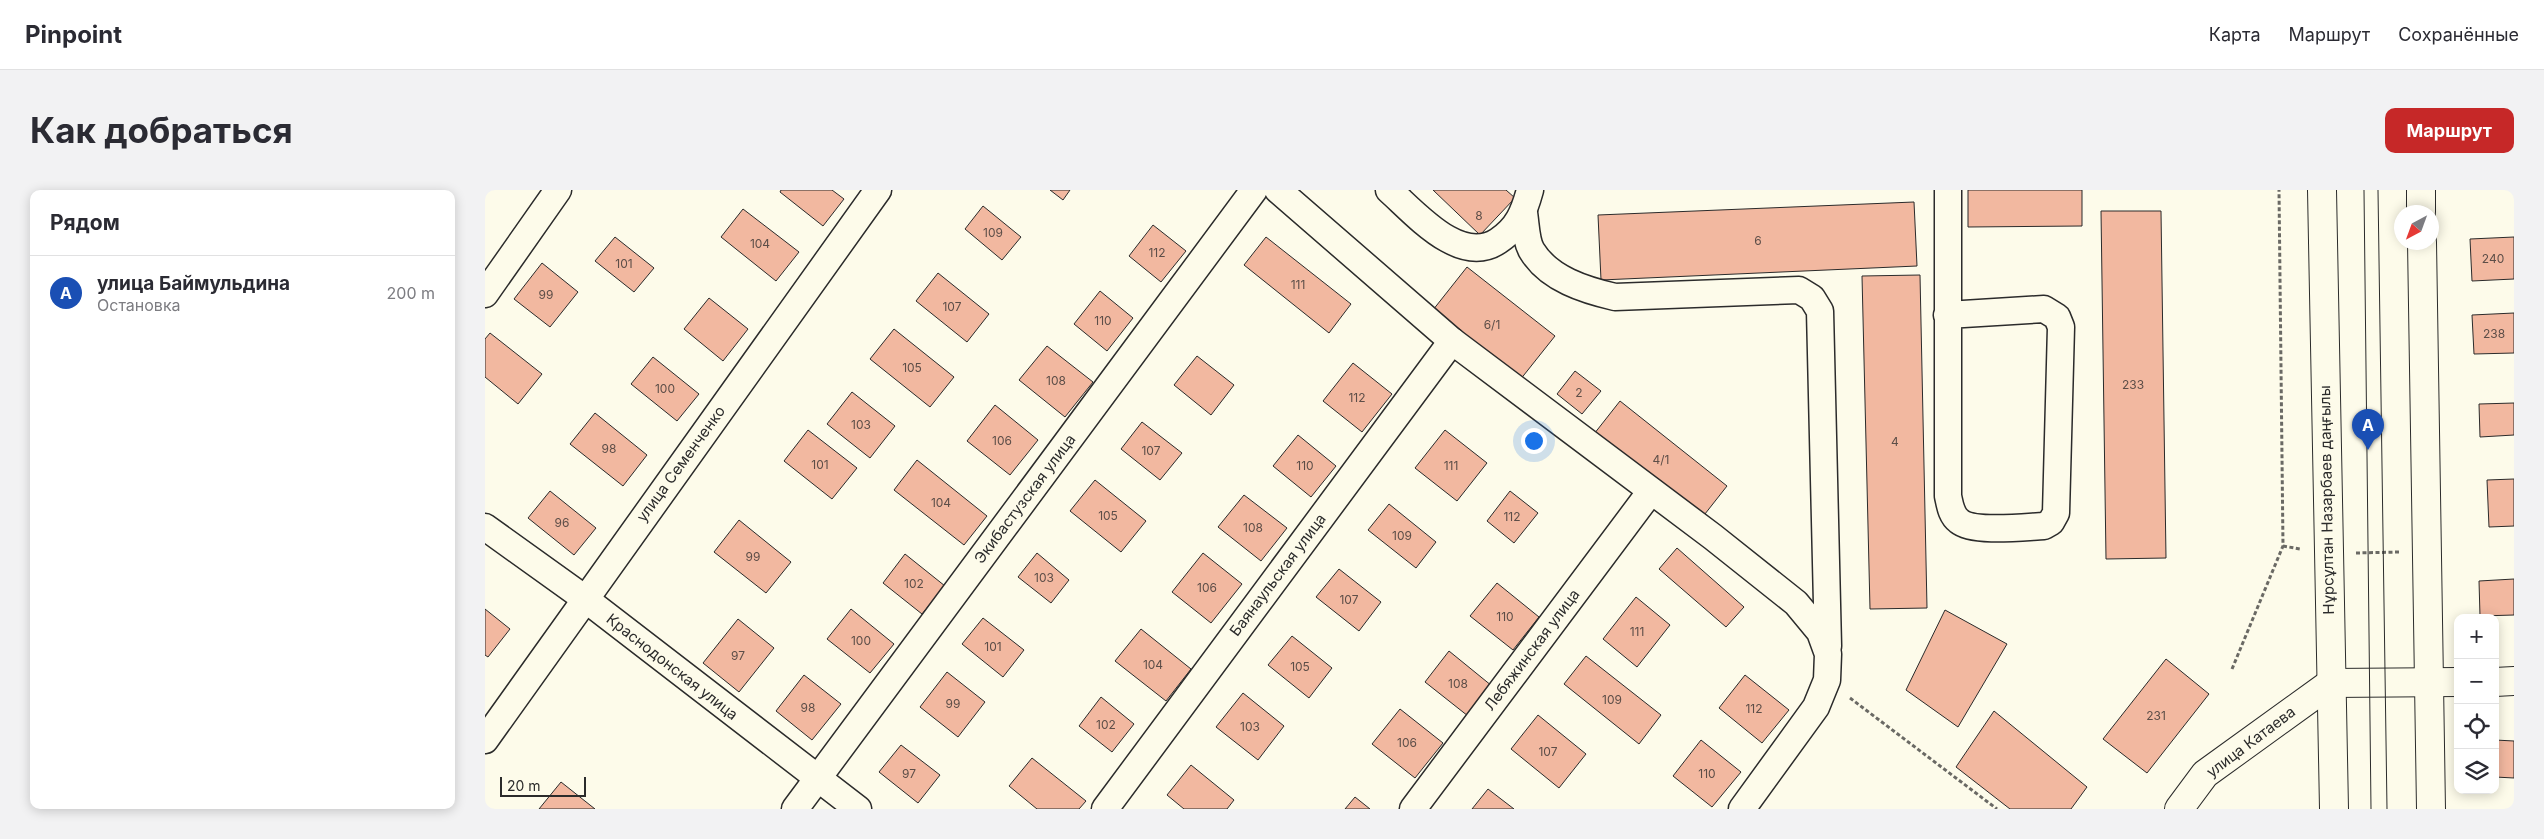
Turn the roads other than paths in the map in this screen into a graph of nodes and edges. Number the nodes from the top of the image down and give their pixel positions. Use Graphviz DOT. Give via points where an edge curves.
graph roads {
  1 [pos="558,190"];
  2 [pos="878,190"];
  3 [pos="1254,190"];
  4 [pos="1278,190"];
  5 [pos="1389,190"];
  6 [pos="1948,190"];
  7 [pos="2321,190"];
  8 [pos="2421,190"];
  9 [pos="1527,202"];
  10 [pos="2421,205"];
  11 [pos="2422,250"];
  12 [pos="485,294"];
  13 [pos="1947,315"];
  14 [pos="1451,341"];
  15 [pos="1651,491"];
  16 [pos="485,527"];
  17 [pos="584,598"];
  18 [pos="1828,654"];
  19 [pos="2514,681"];
  20 [pos="2454,682"];
  21 [pos="2499,682"];
  22 [pos="2331,683"];
  23 [pos="2429,683"];
  24 [pos="485,740"];
  25 [pos="817,779"];
  26 [pos="795,809"];
  27 [pos="858,809"];
  28 [pos="1105,809"];
  29 [pos="1413,809"];
  30 [pos="1742,809"];
  31 [pos="2179,809"];
  32 [pos="2334,809"];
  33 [pos="2431,809"];
  1 -- 12 [label="street"];
  2 -- 17 [label="street, улица Семенченко"];
  3 -- 25 [label="street, Экибастузская улица"];
  4 -- 14 [label="street"];
  5 -- 9 [label="street" via="1438,233 1467,248 1487,248 1506,236"];
  6 -- 13 [label="street"];
  7 -- 22 [label="main road, Нұрсұлтан Назарбаев даңғылы"];
  8 -- 10 [label="main road"];
  9 -- 18 [label="street" via="1531,250 1549,271 1587,290 1615,297 1799,290 1812,298 1820,311"];
  11 -- 23 [label="main road"];
  13 -- 13 [label="street" via="1947,496 1952,512 1958,521 1970,528 2044,526 2056,513 2061,327 2057,317 2044,309"];
  14 -- 15 [label="street"];
  14 -- 28 [label="street, Баянаульская улица"];
  15 -- 18 [label="street" via="1796,603 1820,632"];
  15 -- 29 [label="street, Лебяжинская улица"];
  16 -- 17 [label="street, Краснодонская улица"];
  17 -- 24 [label="street, улица Семенченко"];
  17 -- 25 [label="street, Краснодонская улица"];
  18 -- 30 [label="street" via="1827,680 1816,707"];
  19 -- 21 [label="main road"];
  20 -- 23 [label="main road"];
  22 -- 23 [label="main road"];
  22 -- 31 [label="main road, улица Катаева" via="2205,774"];
  22 -- 32 [label="main road, Нұрсұлтан Назарбаев даңғылы"];
  23 -- 33 [label="main road"];
  25 -- 26 [label="street, Экибастузская улица"];
  25 -- 27 [label="street, Краснодонская улица"];
}
